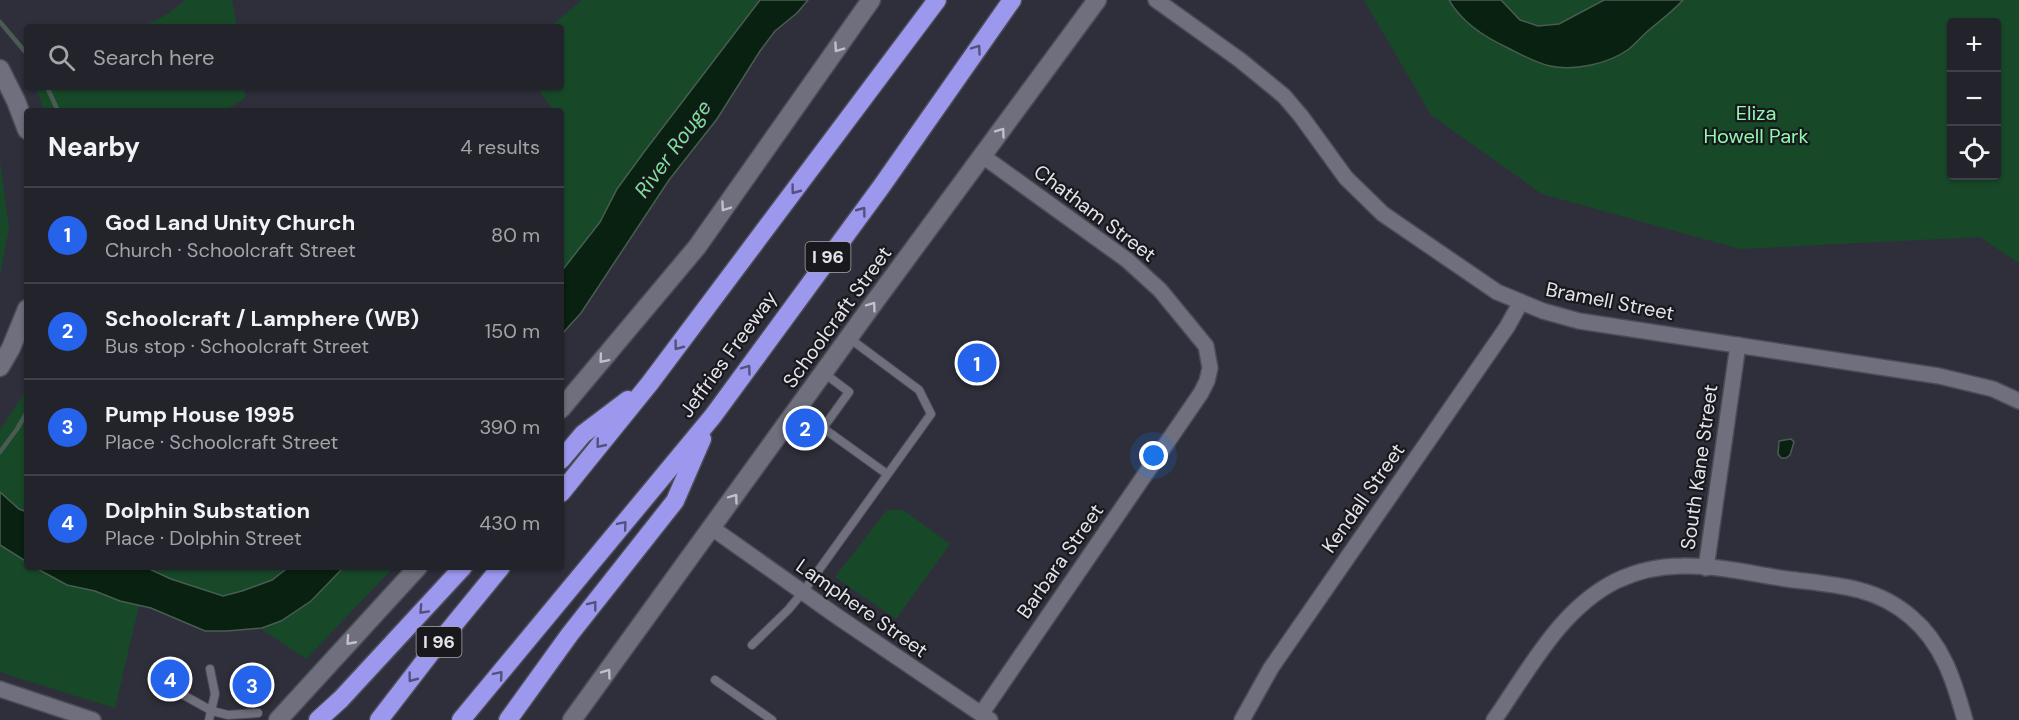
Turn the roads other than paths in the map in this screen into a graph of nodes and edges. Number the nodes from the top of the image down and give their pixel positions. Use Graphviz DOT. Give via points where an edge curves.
graph roads {
  1 [pos="871,0"];
  2 [pos="937,0"];
  3 [pos="1012,0"];
  4 [pos="1097,0"];
  5 [pos="1156,0"];
  6 [pos="0,69"];
  7 [pos="24,122"];
  8 [pos="984,157"];
  9 [pos="1521,302"];
  10 [pos="24,316"];
  11 [pos="849,339"];
  12 [pos="1738,345"];
  13 [pos="0,367"];
  14 [pos="824,373"];
  15 [pos="650,383"];
  16 [pos="2019,401"];
  17 [pos="564,405"];
  18 [pos="713,416"];
  19 [pos="1174,433"];
  20 [pos="564,456"];
  21 [pos="887,474"];
  22 [pos="564,489"];
  23 [pos="712,528"];
  24 [pos="1706,568"];
  25 [pos="415,570"];
  26 [pos="460,570"];
  27 [pos="499,570"];
  28 [pos="802,592"];
  29 [pos="752,645"];
  30 [pos="210,669"];
  31 [pos="715,680"];
  32 [pos="0,689"];
  33 [pos="178,692"];
  34 [pos="212,711"];
  35 [pos="258,713"];
  36 [pos="986,717"];
  37 [pos="93,720"];
  38 [pos="209,720"];
  39 [pos="278,720"];
  40 [pos="318,720"];
  41 [pos="380,720"];
  42 [pos="461,720"];
  43 [pos="508,720"];
  44 [pos="572,720"];
  45 [pos="772,720"];
  46 [pos="1242,720"];
  47 [pos="1494,720"];
  48 [pos="1965,720"];
  1 -- 17 [label="main road, one-way" via="697,247"];
  2 -- 15 [label="highway, one-way"];
  18 -- 3 [label="highway, Jeffries Freeway / I 96, one-way"];
  8 -- 4 [label="main road, Schoolcraft Street, one-way"];
  5 -- 9 [label="street, Bramell Street" via="1284,96 1346,178 1383,214 1482,283"];
  6 -- 7 [label="main road"];
  11 -- 8 [label="main road, Schoolcraft Street, one-way"];
  8 -- 19 [label="street, Chatham Street" via="1144,274 1202,339 1208,354 1208,381"];
  9 -- 12 [label="street, Bramell Street" via="1579,321"];
  9 -- 46 [label="street, Kendall Street" via="1271,668"];
  10 -- 13 [label="main road"];
  11 -- 14 [label="main road, Schoolcraft Street"];
  11 -- 21 [label="lane" via="919,390 931,414"];
  12 -- 16 [label="street, Bramell Street" via="1948,377 1993,389"];
  12 -- 24 [label="street, South Kane Street"];
  14 -- 21 [label="lane" via="849,392 823,428"];
  23 -- 14 [label="main road, Schoolcraft Street, one-way"];
  15 -- 20 [label="highway" via="583,434"];
  15 -- 22 [label="highway, one-way"];
  42 -- 18 [label="highway, Jeffries Freeway / I 96, one-way"];
  43 -- 18 [label="highway, one-way" via="675,501"];
  19 -- 36 [label="street, Barbara Street"];
  21 -- 28 [label="lane"];
  23 -- 28 [label="street, Lamphere Street"];
  44 -- 23 [label="main road, Schoolcraft Street, one-way"];
  24 -- 47 [label="street, South Kane Street" via="1650,570 1616,582 1591,597 1552,636"];
  24 -- 48 [label="street" via="1858,590 1897,606 1921,626 1943,656"];
  25 -- 39 [label="main road, one-way"];
  26 -- 40 [label="highway, one-way"];
  27 -- 41 [label="highway, I 96, one-way"];
  28 -- 29 [label="lane"];
  28 -- 36 [label="street, Lamphere Street"];
  30 -- 34 [label="lane" via="215,694"];
  31 -- 45 [label="lane"];
  32 -- 37 [label="street"];
  33 -- 34 [label="lane"];
  34 -- 35 [label="lane" via="228,715"];
  34 -- 38 [label="lane"];
}
